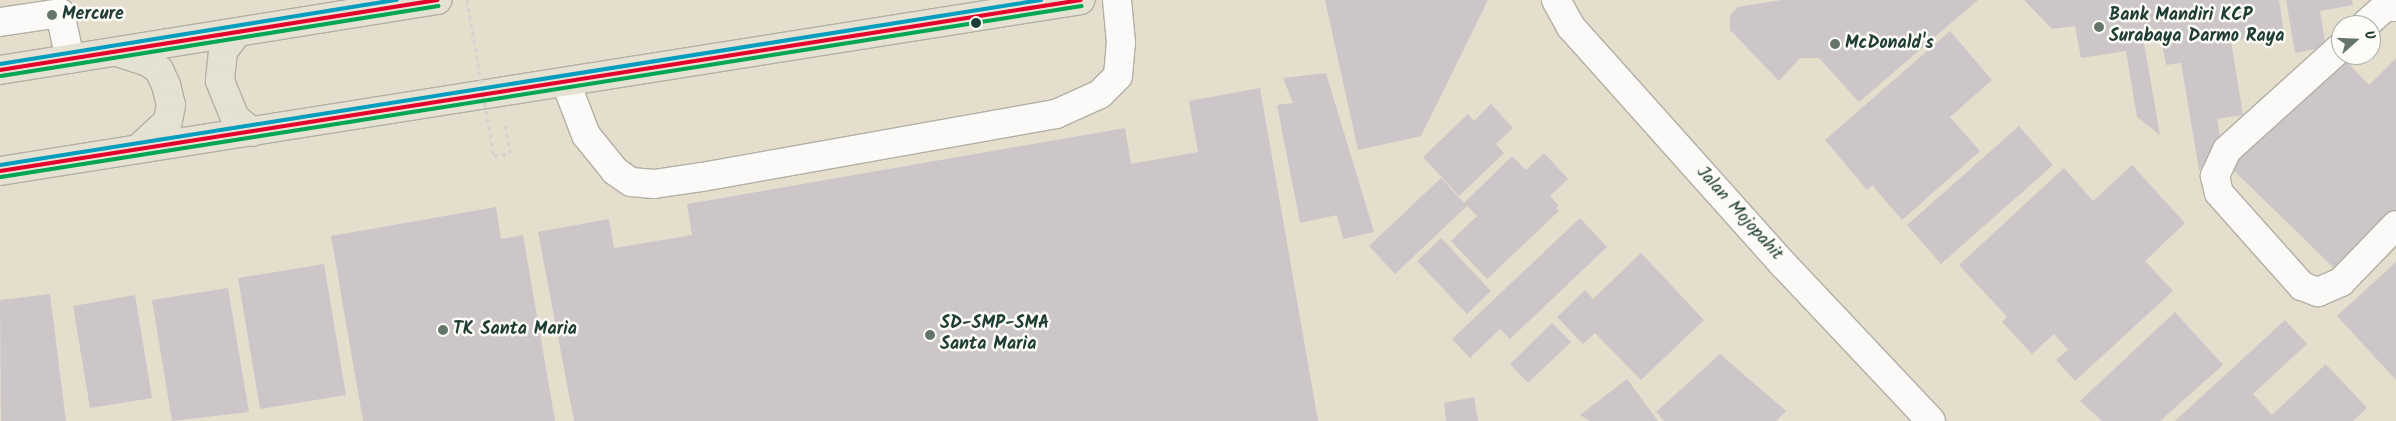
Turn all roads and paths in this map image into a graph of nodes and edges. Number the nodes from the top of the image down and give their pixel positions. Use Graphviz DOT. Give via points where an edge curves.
graph roads {
  1 [pos="437,0"];
  2 [pos="467,0"];
  3 [pos="1081,0"];
  4 [pos="1117,0"];
  5 [pos="1556,0"];
  6 [pos="2392,10"];
  7 [pos="2381,16"];
  8 [pos="0,22"];
  9 [pos="236,34"];
  10 [pos="115,52"];
  11 [pos="2331,56"];
  12 [pos="70,59"];
  13 [pos="0,70"];
  14 [pos="566,83"];
  15 [pos="499,94"];
  16 [pos="252,132"];
  17 [pos="140,147"];
  18 [pos="0,171"];
  19 [pos="2396,225"];
  20 [pos="1931,421"];
  1 -- 9 [label="main road"];
  2 -- 15 [label="path, bridge" via="494,156 510,153"];
  3 -- 14 [label="main road"];
  4 -- 14 [label="street" via="1122,43 1118,76 1100,94 1056,114 654,184 631,182 615,171 586,135"];
  5 -- 20 [label="street, Jalan Mojopahit" via="1571,26 1590,48 1784,265"];
  6 -- 7 [label="street"];
  8 -- 12 [label="street" via="60,13"];
  9 -- 10 [label="main road"];
  9 -- 16 [label="main road" via="223,51 220,81 235,118"];
  10 -- 12 [label="main road"];
  10 -- 17 [label="main road" via="148,62 159,70 166,85 171,105 168,121"];
  11 -- 19 [label="street" via="2227,150 2215,176 2219,193 2302,286 2318,292 2341,282"];
  12 -- 13 [label="main road"];
  14 -- 15 [label="main road"];
  15 -- 16 [label="main road"];
  16 -- 17 [label="main road"];
  17 -- 18 [label="main road"];
}
